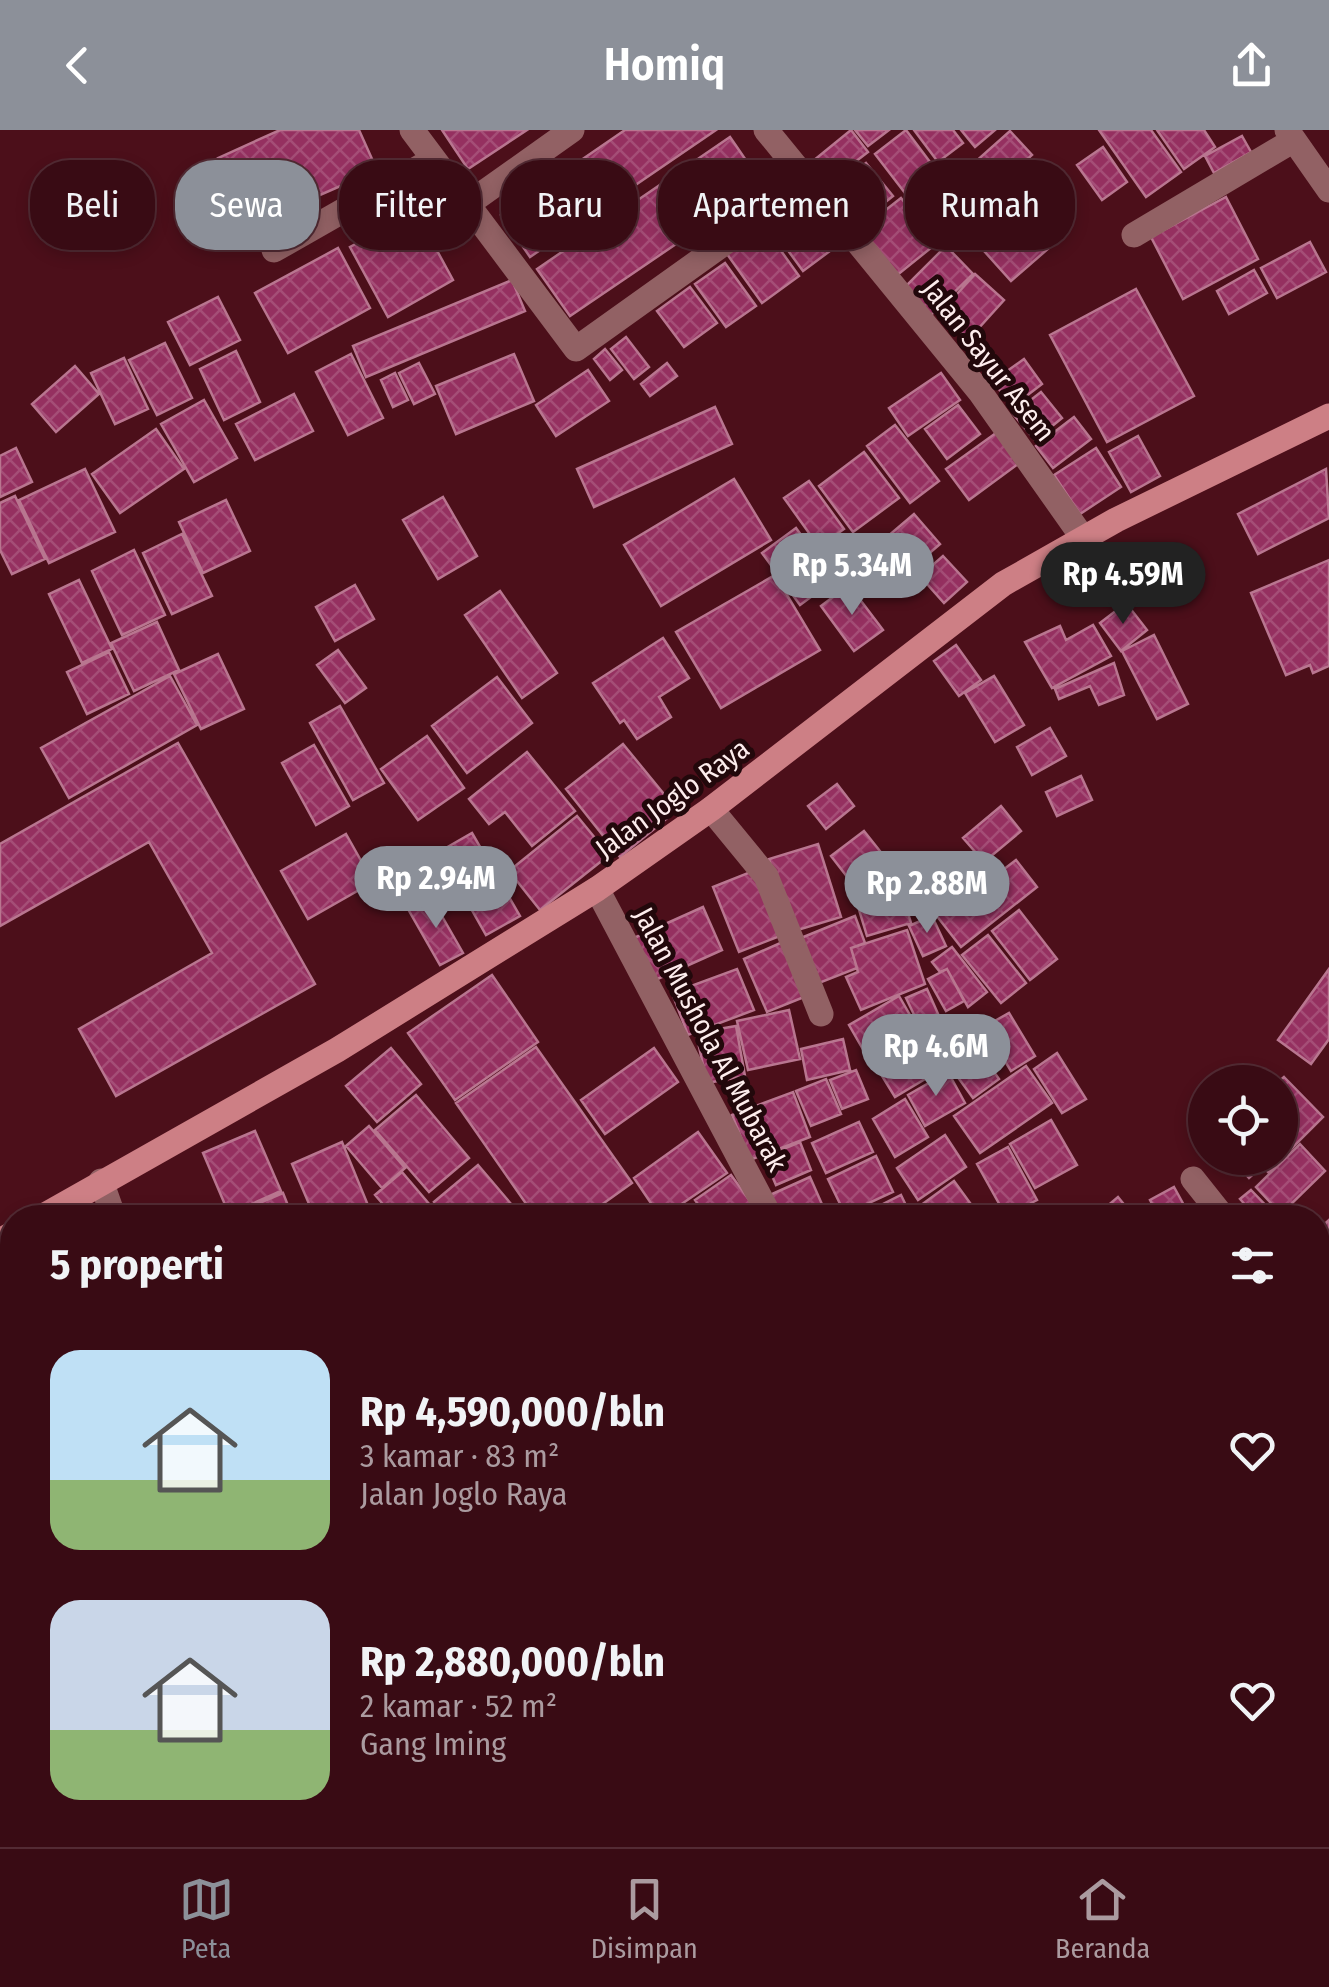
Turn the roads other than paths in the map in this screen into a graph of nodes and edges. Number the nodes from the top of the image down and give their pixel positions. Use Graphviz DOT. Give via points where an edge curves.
graph roads {
  1 [pos="412,130"];
  2 [pos="572,130"];
  3 [pos="766,130"];
  4 [pos="1291,135"];
  5 [pos="432,160"];
  6 [pos="788,160"];
  7 [pos="1329,190"];
  8 [pos="481,195"];
  9 [pos="481,227"];
  10 [pos="1134,236"];
  11 [pos="714,250"];
  12 [pos="861,250"];
  13 [pos="1329,416"];
  14 [pos="1083,538"];
  15 [pos="712,809"];
  16 [pos="597,889"];
  17 [pos="821,1014"];
  18 [pos="1193,1180"];
  19 [pos="101,1181"];
  20 [pos="61,1205"];
  21 [pos="109,1205"];
  22 [pos="764,1205"];
  23 [pos="1213,1205"];
  1 -- 5 [label="street"];
  2 -- 8 [label="street"];
  3 -- 6 [label="street, Jalan Sayur Asem"];
  4 -- 7 [label="street"];
  4 -- 10 [label="street"];
  9 -- 11 [label="street" via="576,349"];
  12 -- 14 [label="street, Jalan Sayur Asem" via="980,392"];
  13 -- 14 [label="main road, Jalan Joglo Raya"];
  14 -- 15 [label="main road, Jalan Joglo Raya" via="1003,584"];
  15 -- 16 [label="main road, Jalan Joglo Raya"];
  15 -- 17 [label="street" via="766,876"];
  16 -- 19 [label="main road, Jalan Joglo Raya" via="337,1050"];
  16 -- 22 [label="street, Jalan Mushola Al Mubarak"];
  18 -- 23 [label="street"];
  19 -- 20 [label="main road, Jalan Joglo Raya"];
  19 -- 21 [label="street"];
}
